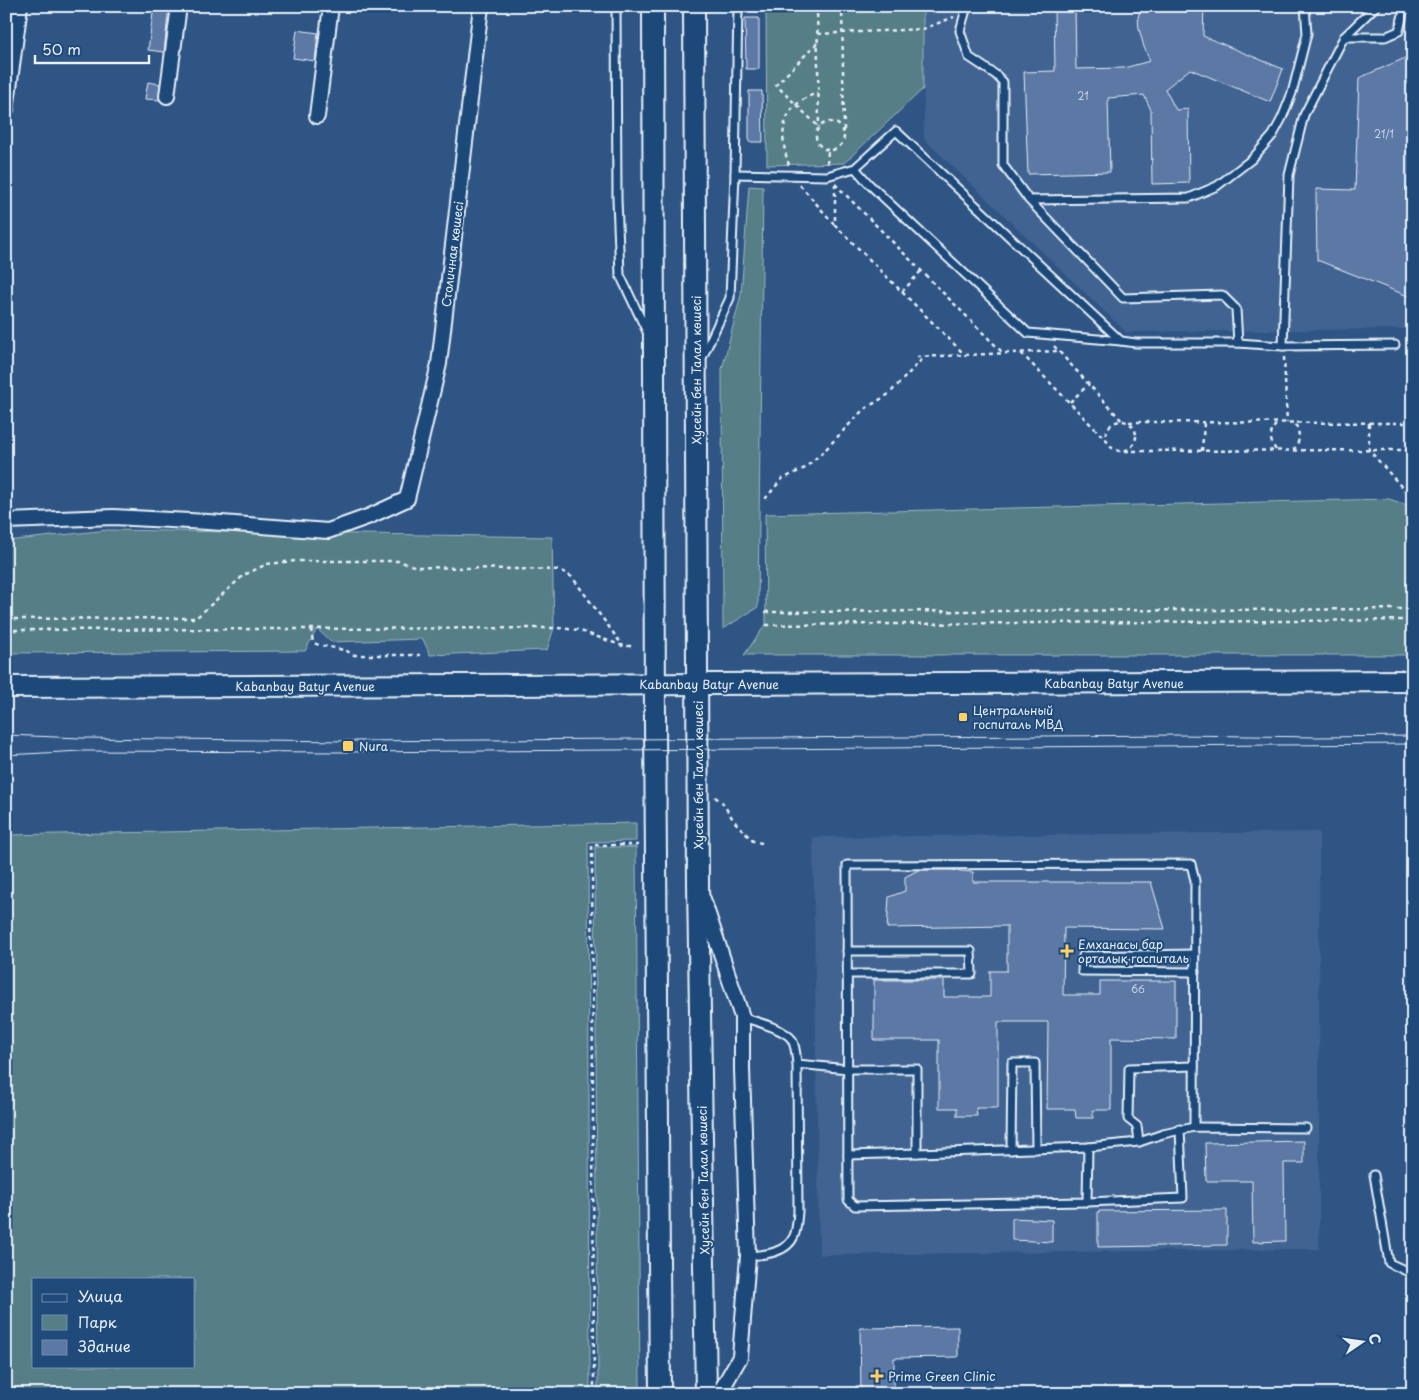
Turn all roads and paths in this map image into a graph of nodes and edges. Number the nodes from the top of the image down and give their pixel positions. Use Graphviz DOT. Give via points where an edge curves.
graph roads {
  1 [pos="20,6"];
  2 [pos="179,6"];
  3 [pos="331,6"];
  4 [pos="481,6"];
  5 [pos="616,6"];
  6 [pos="653,6"];
  7 [pos="694,6"];
  8 [pos="738,6"];
  9 [pos="842,6"];
  10 [pos="1305,6"];
  11 [pos="1376,6"];
  12 [pos="1402,6"];
  13 [pos="818,7"];
  14 [pos="966,9"];
  15 [pos="818,34"];
  16 [pos="843,34"];
  17 [pos="1344,38"];
  18 [pos="818,42"];
  19 [pos="818,92"];
  20 [pos="167,96"];
  21 [pos="796,105"];
  22 [pos="6,110"];
  23 [pos="317,116"];
  24 [pos="819,127"];
  25 [pos="844,131"];
  26 [pos="855,168"];
  27 [pos="735,174"];
  28 [pos="793,175"];
  29 [pos="827,176"];
  30 [pos="835,184"];
  31 [pos="1029,200"];
  32 [pos="835,224"];
  33 [pos="921,271"];
  34 [pos="902,292"];
  35 [pos="1043,334"];
  36 [pos="1122,341"];
  37 [pos="1238,343"];
  38 [pos="1395,345"];
  39 [pos="1283,346"];
  40 [pos="654,348"];
  41 [pos="1059,351"];
  42 [pos="1003,353"];
  43 [pos="1021,353"];
  44 [pos="966,355"];
  45 [pos="925,356"];
  46 [pos="917,357"];
  47 [pos="696,372"];
  48 [pos="1088,384"];
  49 [pos="1069,402"];
  50 [pos="1123,422"];
  51 [pos="1129,422"];
  52 [pos="1204,423"];
  53 [pos="1277,423"];
  54 [pos="1287,423"];
  55 [pos="1294,423"];
  56 [pos="1369,423"];
  57 [pos="1408,423"];
  58 [pos="1106,440"];
  59 [pos="1276,450"];
  60 [pos="1293,450"];
  61 [pos="1369,450"];
  62 [pos="1406,450"];
  63 [pos="1126,451"];
  64 [pos="1202,451"];
  65 [pos="764,499"];
  66 [pos="1413,500"];
  67 [pos="6,521"];
  68 [pos="1413,609"];
  69 [pos="765,612"];
  70 [pos="6,619"];
  71 [pos="1413,620"];
  72 [pos="766,624"];
  73 [pos="311,629"];
  74 [pos="6,630"];
  75 [pos="624,646"];
  76 [pos="634,646"];
  77 [pos="420,656"];
  78 [pos="1413,681"];
  79 [pos="656,684"];
  80 [pos="698,684"];
  81 [pos="6,687"];
  82 [pos="698,785"];
  83 [pos="766,844"];
  84 [pos="656,845"];
  85 [pos="698,884"];
  86 [pos="847,951"];
  87 [pos="1195,954"];
  88 [pos="1195,972"];
  89 [pos="848,974"];
  90 [pos="742,1017"];
  91 [pos="797,1064"];
  92 [pos="1194,1066"];
  93 [pos="848,1069"];
  94 [pos="1194,1127"];
  95 [pos="1306,1128"];
  96 [pos="1180,1129"];
  97 [pos="1138,1142"];
  98 [pos="1088,1147"];
  99 [pos="1036,1149"];
  100 [pos="1011,1150"];
  101 [pos="917,1153"];
  102 [pos="848,1155"];
  103 [pos="1374,1176"];
  104 [pos="1087,1202"];
  105 [pos="748,1256"];
  106 [pos="1413,1274"];
  107 [pos="594,1394"];
  108 [pos="660,1394"];
  109 [pos="706,1394"];
  110 [pos="719,1394"];
  1 -- 22 [label="street"];
  2 -- 20 [label="street"];
  3 -- 23 [label="street"];
  4 -- 67 [label="street, Столичная көшесі" via="439,364 407,499 328,531 113,517"];
  5 -- 40 [label="lane" via="620,275"];
  6 -- 40 [label="street"];
  7 -- 47 [label="street, Хусейн бен Талал көшесі"];
  8 -- 27 [label="lane"];
  9 -- 13 [label="path"];
  9 -- 14 [label="path"];
  9 -- 16 [label="path"];
  10 -- 31 [label="lane" via="1306,34 1292,93 1282,118 1252,159 1217,186 1188,198"];
  11 -- 17 [label="lane"];
  12 -- 17 [label="lane" via="1399,31 1385,37"];
  13 -- 15 [label="path"];
  14 -- 16 [label="path" via="923,30"];
  14 -- 31 [label="lane" via="960,31 969,57 1003,82 1003,166"];
  15 -- 16 [label="path"];
  15 -- 18 [label="path"];
  16 -- 25 [label="path"];
  17 -- 39 [label="lane" via="1304,115 1289,175"];
  18 -- 19 [label="path"];
  18 -- 21 [label="path" via="776,85"];
  19 -- 21 [label="path"];
  19 -- 24 [label="path"];
  21 -- 24 [label="path"];
  21 -- 28 [label="path" via="785,120 783,136"];
  24 -- 25 [label="path" via="828,122 837,124"];
  24 -- 25 [label="path" via="816,136 819,146 828,151 837,149 844,141"];
  26 -- 29 [label="lane"];
  26 -- 35 [label="lane" via="1028,333"];
  26 -- 36 [label="lane" via="896,131"];
  27 -- 28 [label="lane"];
  27 -- 47 [label="lane" via="730,298"];
  28 -- 29 [label="lane"];
  28 -- 32 [label="path" via="803,191"];
  29 -- 30 [label="path"];
  30 -- 32 [label="path"];
  30 -- 33 [label="path"];
  31 -- 37 [label="lane" via="1123,298 1222,295 1236,309"];
  32 -- 34 [label="path"];
  33 -- 34 [label="path"];
  33 -- 42 [label="path"];
  34 -- 44 [label="path"];
  35 -- 36 [label="lane"];
  35 -- 41 [label="path"];
  36 -- 37 [label="lane"];
  37 -- 39 [label="lane"];
  38 -- 39 [label="lane"];
  39 -- 54 [label="path"];
  40 -- 79 [label="street"];
  41 -- 43 [label="path"];
  41 -- 48 [label="path"];
  42 -- 43 [label="path"];
  42 -- 44 [label="path"];
  43 -- 49 [label="path"];
  44 -- 45 [label="path"];
  45 -- 46 [label="path"];
  45 -- 65 [label="path" via="889,394 863,410 805,468 782,479"];
  47 -- 80 [label="street, Хусейн бен Талал көшесі"];
  48 -- 49 [label="path"];
  48 -- 50 [label="path"];
  49 -- 58 [label="path"];
  50 -- 51 [label="path"];
  50 -- 58 [label="path" via="1117,421 1108,428"];
  51 -- 52 [label="path"];
  51 -- 63 [label="path" via="1136,432 1135,444"];
  52 -- 53 [label="path"];
  52 -- 64 [label="path"];
  53 -- 54 [label="path"];
  53 -- 59 [label="path" via="1270,436"];
  54 -- 55 [label="path"];
  55 -- 56 [label="path"];
  55 -- 60 [label="path" via="1299,437"];
  56 -- 57 [label="path"];
  56 -- 61 [label="path"];
  58 -- 63 [label="path" via="1114,449"];
  59 -- 60 [label="path"];
  59 -- 64 [label="path"];
  60 -- 61 [label="path"];
  61 -- 62 [label="path"];
  61 -- 66 [label="path"];
  63 -- 64 [label="path"];
  68 -- 69 [label="path"];
  70 -- 75 [label="path" via="196,618 244,575 267,564 398,561 417,567 560,570 572,577"];
  71 -- 72 [label="path"];
  73 -- 74 [label="path"];
  73 -- 75 [label="path" via="558,628 578,630"];
  73 -- 77 [label="path" via="313,643 346,650 354,655"];
  75 -- 76 [label="path"];
  78 -- 80 [label="street, Kabanbay Batyr Avenue"];
  79 -- 80 [label="street, Kabanbay Batyr Avenue"];
  79 -- 81 [label="street, Kabanbay Batyr Avenue"];
  79 -- 84 [label="street"];
  80 -- 82 [label="street, Хусейн бен Талал көшесі"];
  82 -- 83 [label="path" via="722,802 734,822 753,841"];
  82 -- 85 [label="street, Хусейн бен Талал көшесі"];
  84 -- 107 [label="path" via="592,845"];
  84 -- 108 [label="street"];
  85 -- 90 [label="street"];
  85 -- 109 [label="street, Хусейн бен Талал көшесі"];
  86 -- 87 [label="lane" via="848,865 1191,864 1195,881"];
  86 -- 89 [label="lane"];
  86 -- 89 [label="lane" via="972,951 972,974"];
  87 -- 88 [label="lane"];
  87 -- 88 [label="lane" via="1083,956 1082,971"];
  88 -- 92 [label="lane"];
  89 -- 93 [label="lane"];
  90 -- 91 [label="lane" via="791,1038"];
  90 -- 105 [label="street"];
  91 -- 93 [label="lane"];
  91 -- 105 [label="lane" via="798,1212 795,1234 781,1249"];
  92 -- 94 [label="lane"];
  92 -- 97 [label="lane" via="1129,1068 1128,1119 1137,1126"];
  93 -- 101 [label="lane" via="918,1069"];
  93 -- 102 [label="lane"];
  94 -- 95 [label="lane"];
  94 -- 96 [label="lane"];
  96 -- 97 [label="lane"];
  96 -- 104 [label="lane" via="1183,1198"];
  97 -- 98 [label="lane"];
  98 -- 99 [label="lane"];
  98 -- 104 [label="lane"];
  99 -- 100 [label="lane"];
  99 -- 100 [label="lane" via="1034,1063 1012,1063"];
  100 -- 101 [label="lane"];
  101 -- 102 [label="lane"];
  102 -- 104 [label="lane" via="848,1200 855,1206"];
  103 -- 106 [label="lane" via="1389,1263"];
  105 -- 110 [label="street" via="740,1358"];
}
